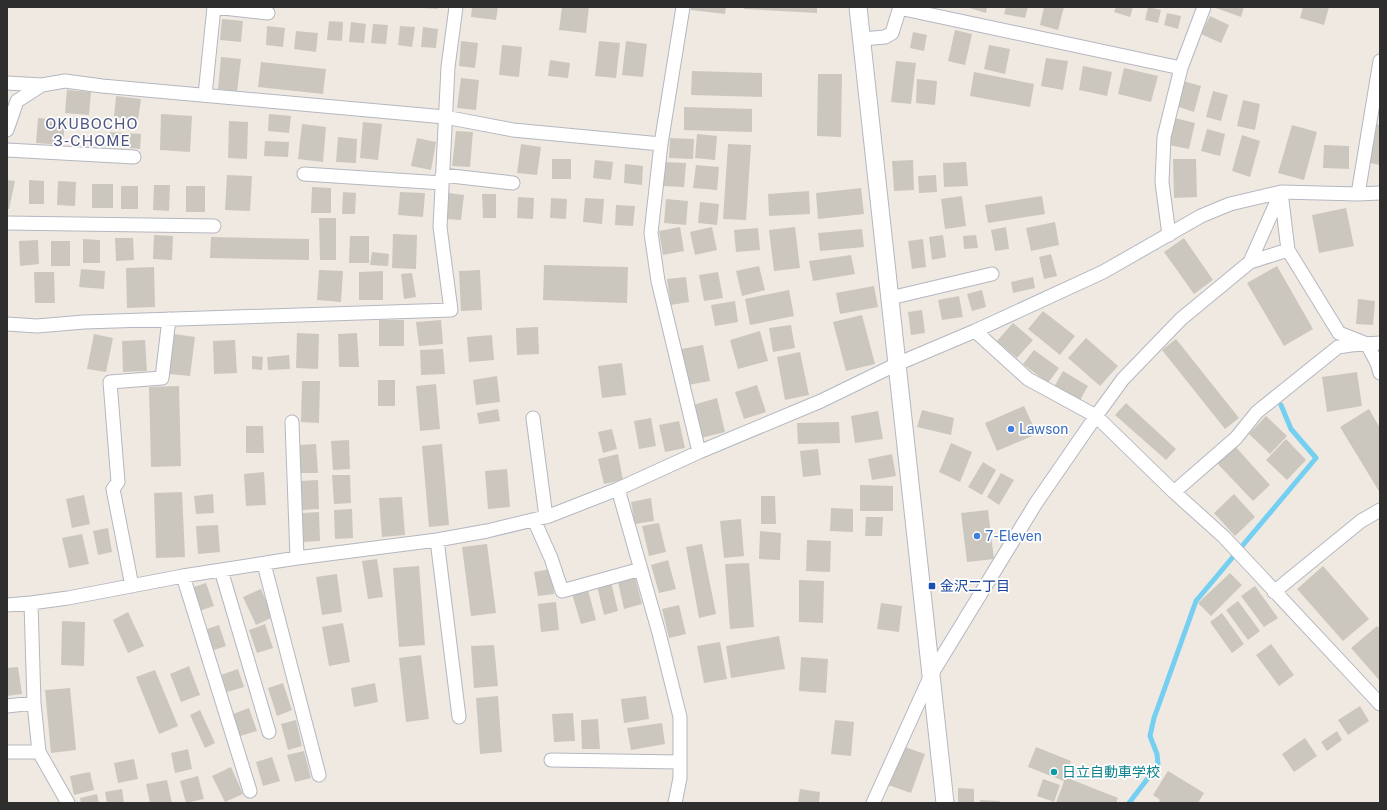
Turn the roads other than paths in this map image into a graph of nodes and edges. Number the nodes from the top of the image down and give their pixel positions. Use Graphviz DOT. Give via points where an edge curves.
graph roads {
  1 [pos="456,7"];
  2 [pos="683,7"];
  3 [pos="858,7"];
  4 [pos="1204,7"];
  5 [pos="900,8"];
  6 [pos="268,13"];
  7 [pos="862,39"];
  8 [pos="1380,62"];
  9 [pos="1181,68"];
  10 [pos="7,83"];
  11 [pos="42,85"];
  12 [pos="205,95"];
  13 [pos="445,117"];
  14 [pos="7,130"];
  15 [pos="661,144"];
  16 [pos="7,150"];
  17 [pos="134,157"];
  18 [pos="304,174"];
  19 [pos="442,179"];
  20 [pos="513,183"];
  21 [pos="1281,192"];
  22 [pos="1380,193"];
  23 [pos="1358,194"];
  24 [pos="7,223"];
  25 [pos="214,226"];
  26 [pos="1168,235"];
  27 [pos="1288,250"];
  28 [pos="1250,262"];
  29 [pos="992,274"];
  30 [pos="890,298"];
  31 [pos="169,319"];
  32 [pos="7,324"];
  33 [pos="975,331"];
  34 [pos="1374,343"];
  35 [pos="897,364"];
  36 [pos="1380,373"];
  37 [pos="1096,416"];
  38 [pos="533,418"];
  39 [pos="292,422"];
  40 [pos="699,452"];
  41 [pos="618,489"];
  42 [pos="1174,492"];
  43 [pos="1380,510"];
  44 [pos="540,518"];
  45 [pos="437,540"];
  46 [pos="297,558"];
  47 [pos="264,564"];
  48 [pos="640,569"];
  49 [pos="222,570"];
  50 [pos="183,576"];
  51 [pos="132,586"];
  52 [pos="1274,592"];
  53 [pos="31,603"];
  54 [pos="7,604"];
  55 [pos="931,675"];
  56 [pos="34,703"];
  57 [pos="1380,704"];
  58 [pos="7,706"];
  59 [pos="459,717"];
  60 [pos="269,732"];
  61 [pos="7,752"];
  62 [pos="39,752"];
  63 [pos="551,760"];
  64 [pos="680,762"];
  65 [pos="318,775"];
  66 [pos="250,791"];
  67 [pos="68,803"];
  68 [pos="675,803"];
  69 [pos="873,803"];
  70 [pos="945,803"];
  1 -- 13 [label="street"];
  2 -- 15 [label="street"];
  3 -- 7 [label="street"];
  4 -- 9 [label="street"];
  5 -- 7 [label="street" via="892,33 885,37"];
  5 -- 9 [label="street"];
  6 -- 12 [label="street" via="214,7"];
  7 -- 30 [label="street"];
  8 -- 23 [label="street"];
  9 -- 26 [label="street" via="1164,137 1162,182"];
  10 -- 11 [label="street"];
  11 -- 12 [label="street" via="65,81"];
  11 -- 14 [label="street" via="17,101"];
  12 -- 13 [label="street"];
  13 -- 15 [label="street" via="513,130"];
  13 -- 19 [label="street"];
  15 -- 40 [label="street" via="651,233 658,281"];
  16 -- 17 [label="street"];
  18 -- 19 [label="street"];
  19 -- 20 [label="street"];
  19 -- 31 [label="street" via="440,228 451,310"];
  21 -- 23 [label="street"];
  21 -- 26 [label="street" via="1230,204"];
  21 -- 27 [label="street"];
  21 -- 28 [label="street"];
  22 -- 23 [label="street"];
  24 -- 25 [label="street"];
  26 -- 33 [label="street" via="1103,272"];
  27 -- 28 [label="street"];
  27 -- 34 [label="street" via="1339,333"];
  28 -- 37 [label="street" via="1182,319 1123,380"];
  29 -- 30 [label="street"];
  30 -- 35 [label="street"];
  31 -- 32 [label="street" via="37,326"];
  31 -- 51 [label="street" via="162,378 110,382 118,482 113,489"];
  33 -- 35 [label="street"];
  33 -- 37 [label="street" via="1028,379"];
  34 -- 36 [label="street"];
  34 -- 42 [label="street" via="1338,347 1257,412 1236,438"];
  35 -- 40 [label="street" via="821,401"];
  35 -- 55 [label="street"];
  37 -- 42 [label="street"];
  37 -- 55 [label="street" via="1036,503"];
  38 -- 44 [label="street"];
  39 -- 46 [label="street"];
  40 -- 41 [label="street"];
  41 -- 44 [label="street"];
  41 -- 48 [label="street"];
  42 -- 52 [label="street" via="1224,537"];
  43 -- 52 [label="street" via="1361,521"];
  44 -- 45 [label="street"];
  44 -- 48 [label="street" via="562,590"];
  45 -- 46 [label="street"];
  45 -- 59 [label="street"];
  46 -- 47 [label="street"];
  47 -- 49 [label="street"];
  47 -- 65 [label="street"];
  48 -- 64 [label="street" via="680,717"];
  49 -- 50 [label="street"];
  49 -- 60 [label="street"];
  50 -- 51 [label="street"];
  50 -- 66 [label="street"];
  51 -- 53 [label="street"];
  52 -- 57 [label="street"];
  53 -- 54 [label="street"];
  53 -- 56 [label="street"];
  55 -- 69 [label="street"];
  55 -- 70 [label="street"];
  56 -- 58 [label="street"];
  56 -- 62 [label="street"];
  61 -- 62 [label="street"];
  62 -- 67 [label="street"];
  63 -- 64 [label="street"];
  64 -- 68 [label="street"];
}
